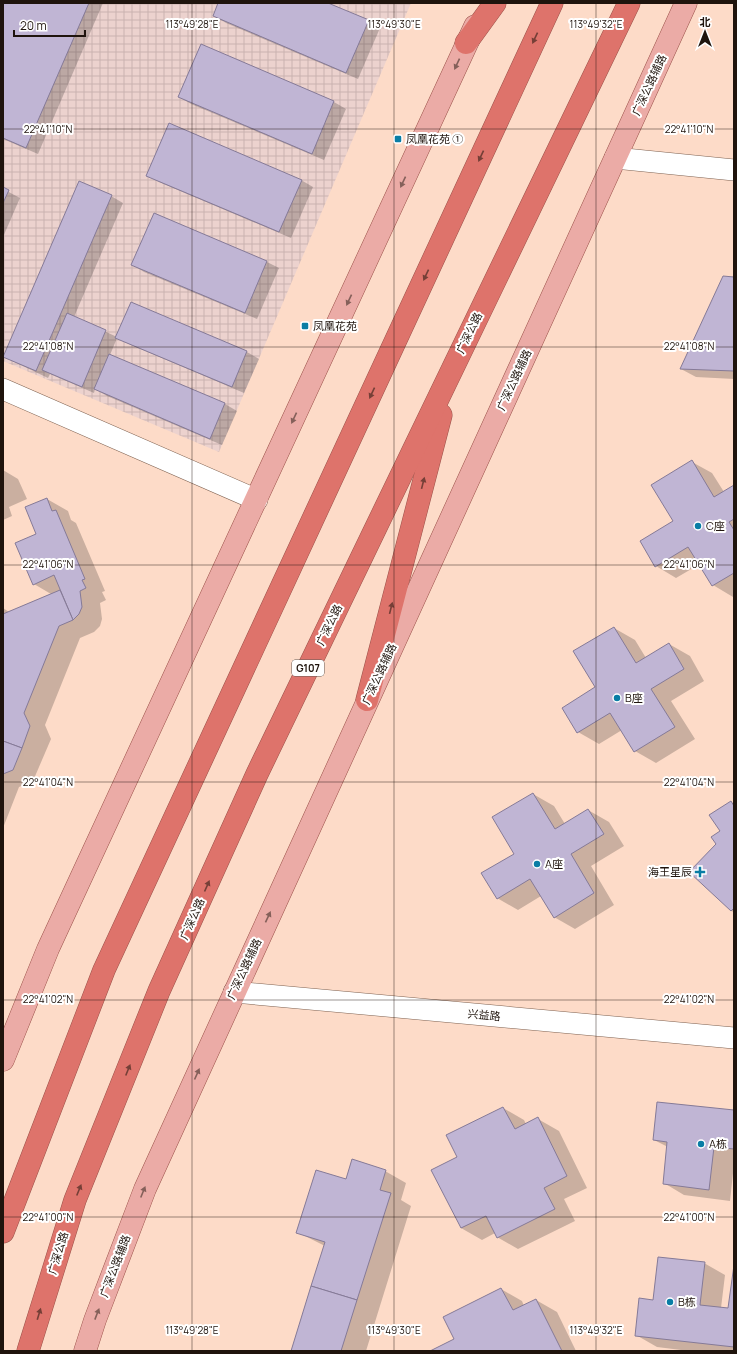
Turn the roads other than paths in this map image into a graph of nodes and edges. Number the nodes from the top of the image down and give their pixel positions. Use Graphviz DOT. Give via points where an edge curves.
graph roads {
  1 [pos="485,3"];
  2 [pos="495,3"];
  3 [pos="552,3"];
  4 [pos="629,3"];
  5 [pos="686,3"];
  6 [pos="466,43"];
  7 [pos="615,158"];
  8 [pos="734,170"];
  9 [pos="453,367"];
  10 [pos="3,389"];
  11 [pos="257,500"];
  12 [pos="367,700"];
  13 [pos="234,992"];
  14 [pos="734,1038"];
  15 [pos="3,1060"];
  16 [pos="3,1232"];
  17 [pos="28,1351"];
  18 [pos="85,1351"];
  1 -- 6 [label="main road"];
  2 -- 6 [label="highway"];
  3 -- 16 [label="highway, one-way" via="104,970"];
  4 -- 9 [label="highway, 广深公路 / G107"];
  5 -- 7 [label="main road, 广深公路辅路"];
  6 -- 11 [label="main road, one-way"];
  7 -- 8 [label="street"];
  7 -- 12 [label="main road, 广深公路辅路"];
  12 -- 9 [label="highway, one-way"];
  17 -- 9 [label="highway, 广深公路 / G107, one-way" via="75,1200 159,991 257,774"];
  10 -- 11 [label="street"];
  11 -- 15 [label="main road" via="48,949"];
  13 -- 12 [label="main road, 广深公路辅路, one-way"];
  13 -- 14 [label="street, 兴益路"];
  18 -- 13 [label="main road, 广深公路辅路, one-way" via="145,1189"];
}
